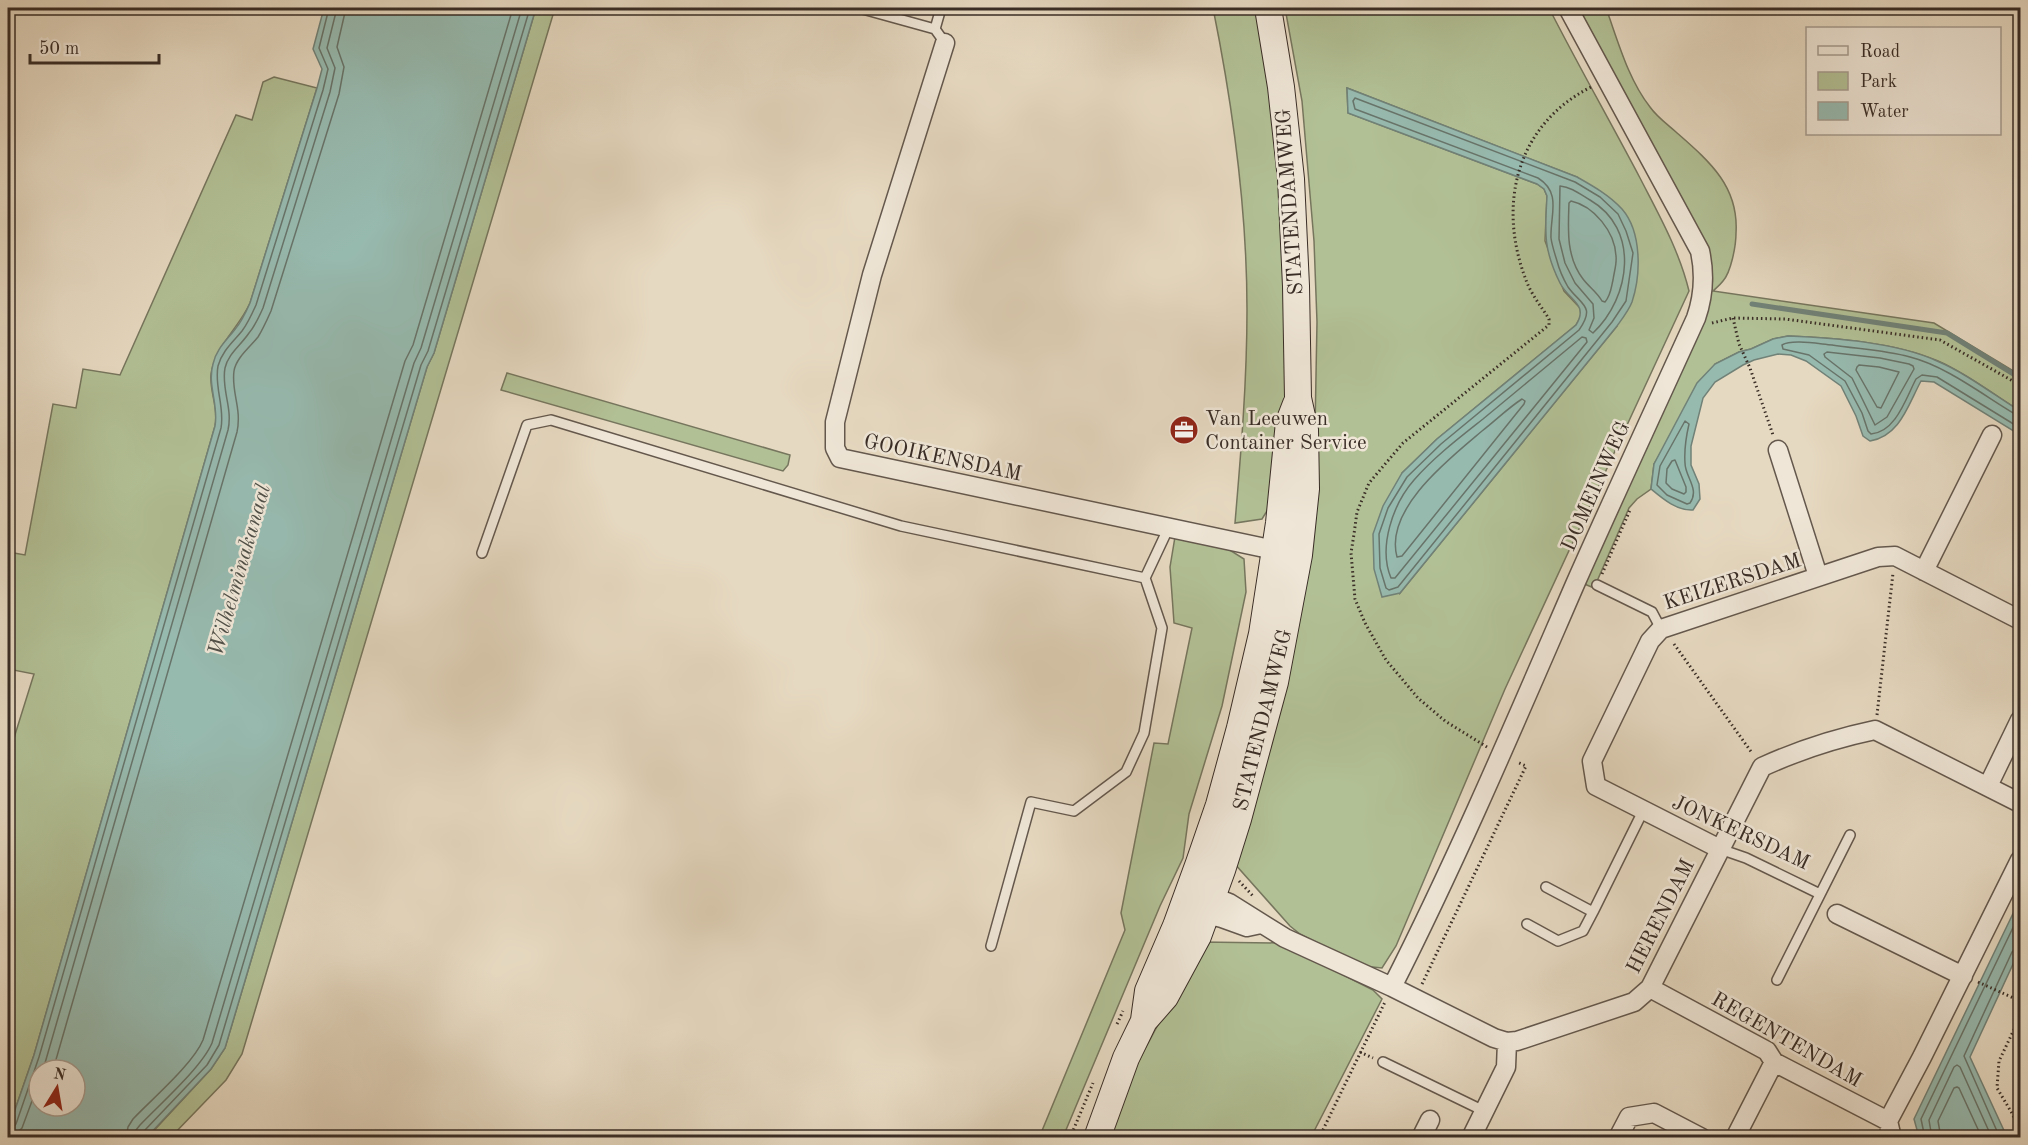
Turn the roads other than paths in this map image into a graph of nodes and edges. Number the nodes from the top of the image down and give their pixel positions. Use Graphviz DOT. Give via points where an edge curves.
graph roads {
  1 [pos="859,8"];
  2 [pos="941,8"];
  3 [pos="1268,8"];
  4 [pos="1569,8"];
  5 [pos="940,36"];
  6 [pos="1992,435"];
  7 [pos="1778,450"];
  8 [pos="1168,529"];
  9 [pos="482,553"];
  10 [pos="1287,553"];
  11 [pos="1924,571"];
  12 [pos="1818,576"];
  13 [pos="1145,578"];
  14 [pos="1597,585"];
  15 [pos="2020,620"];
  16 [pos="1661,629"];
  17 [pos="2020,720"];
  18 [pos="1988,786"];
  19 [pos="2020,803"];
  20 [pos="1643,811"];
  21 [pos="1850,835"];
  22 [pos="1720,849"];
  23 [pos="2020,860"];
  24 [pos="1546,887"];
  25 [pos="1820,894"];
  26 [pos="1187,896"];
  27 [pos="1209,905"];
  28 [pos="1593,912"];
  29 [pos="1836,914"];
  30 [pos="1527,924"];
  31 [pos="991,946"];
  32 [pos="1968,978"];
  33 [pos="1776,980"];
  34 [pos="1392,987"];
  35 [pos="1650,988"];
  36 [pos="1134,1014"];
  37 [pos="1507,1042"];
  38 [pos="1383,1062"];
  39 [pos="1774,1062"];
  40 [pos="1484,1112"];
  41 [pos="1430,1120"];
  42 [pos="1890,1129"];
  43 [pos="1097,1137"];
  44 [pos="1421,1137"];
  45 [pos="1471,1137"];
  46 [pos="1618,1137"];
  47 [pos="1702,1137"];
  48 [pos="1735,1137"];
  1 -- 5 [label="lane"];
  2 -- 5 [label="lane, GOOIKENSDAM"];
  3 -- 10 [label="main road, STATENDAMWEG" via="1291,179 1296,286 1298,398 1289,422"];
  4 -- 34 [label="street, DOMEINWEG" via="1700,251 1703,293 1696,318 1502,755"];
  5 -- 8 [label="street, GOOIKENSDAM" via="872,274 835,422 835,448 840,458"];
  6 -- 11 [label="street"];
  7 -- 12 [label="street, KEIZERSDAM"];
  8 -- 10 [label="street, GOOIKENSDAM"];
  8 -- 13 [label="lane"];
  9 -- 13 [label="lane" via="527,424 551,420 901,526"];
  10 -- 26 [label="main road, STATENDAMWEG" via="1262,634 1219,805"];
  10 -- 27 [label="main road, STATENDAMWEG" via="1275,682 1238,819"];
  11 -- 12 [label="street, KEIZERSDAM" via="1895,556 1878,557"];
  11 -- 15 [label="street"];
  12 -- 16 [label="street, KEIZERSDAM"];
  13 -- 31 [label="lane" via="1162,628 1144,733 1126,772 1074,812 1031,802"];
  14 -- 16 [label="lane, KEIZERSDAM" via="1652,612"];
  16 -- 20 [label="street, KEIZERSDAM" via="1650,640 1592,761 1596,786"];
  17 -- 18 [label="street"];
  18 -- 19 [label="street"];
  18 -- 22 [label="street, HERENDAM" via="1875,730 1762,767"];
  20 -- 22 [label="street, JONKERSDAM"];
  20 -- 28 [label="lane"];
  21 -- 25 [label="lane, JONKERSDAM"];
  22 -- 25 [label="lane, JONKERSDAM"];
  22 -- 35 [label="street, HERENDAM"];
  23 -- 32 [label="street"];
  24 -- 28 [label="lane"];
  25 -- 33 [label="lane, JONKERSDAM"];
  26 -- 27 [label="street"];
  26 -- 36 [label="main road, STATENDAMWEG" via="1148,991"];
  27 -- 34 [label="street" via="1222,918 1247,927 1261,924"];
  27 -- 36 [label="main road, STATENDAMWEG" via="1198,936 1165,997"];
  28 -- 30 [label="lane" via="1583,931 1558,940"];
  29 -- 32 [label="street"];
  32 -- 42 [label="street"];
  34 -- 37 [label="street"];
  35 -- 37 [label="street, HERENDAM" via="1634,1002"];
  35 -- 39 [label="street, REGENTENDAM" via="1767,1051"];
  36 -- 43 [label="main road, STATENDAMWEG" via="1126,1058"];
  37 -- 40 [label="street" via="1506,1067"];
  38 -- 40 [label="lane"];
  39 -- 42 [label="street, REGENTENDAM"];
  39 -- 48 [label="street"];
  40 -- 45 [label="street"];
  41 -- 44 [label="street"];
  46 -- 47 [label="street" via="1629,1117 1654,1113"];
}
